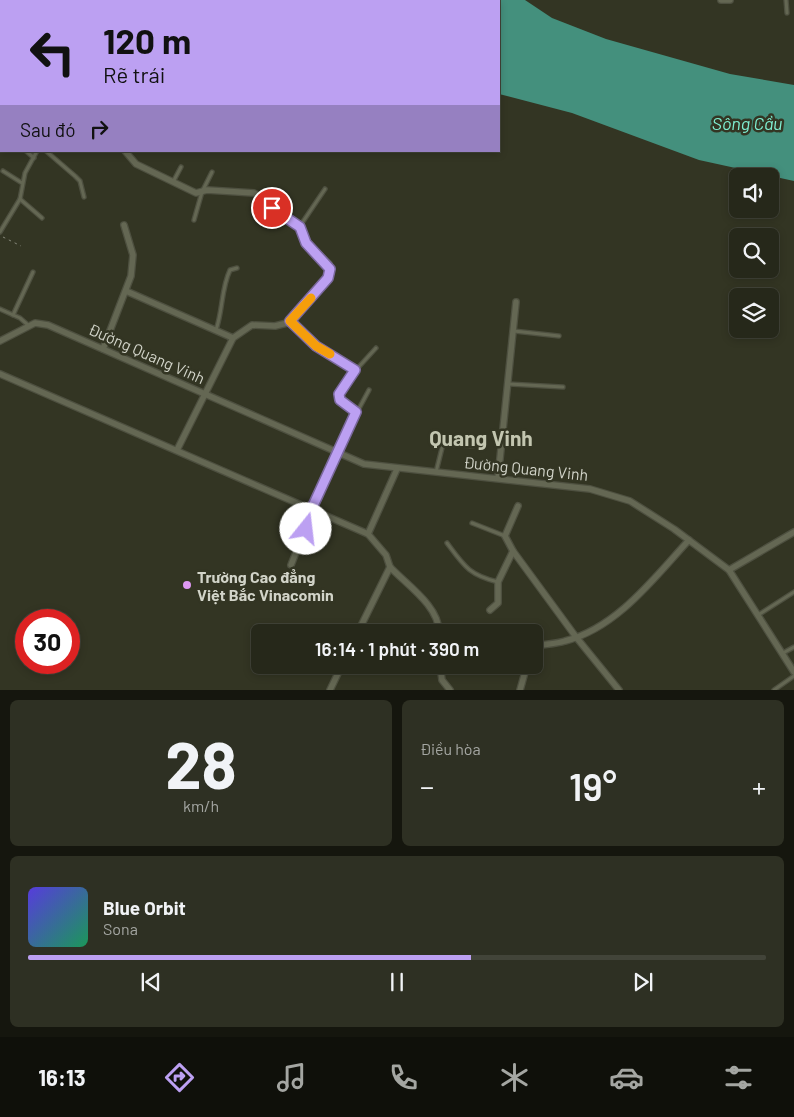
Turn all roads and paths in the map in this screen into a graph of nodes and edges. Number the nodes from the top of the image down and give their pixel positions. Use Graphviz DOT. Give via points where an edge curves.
graph roads {
  1 [pos="721,0"];
  2 [pos="725,0"];
  3 [pos="730,0"];
  4 [pos="786,0"];
  5 [pos="787,13"];
  6 [pos="27,152"];
  7 [pos="37,152"];
  8 [pos="47,152"];
  9 [pos="126,152"];
  10 [pos="34,158"];
  11 [pos="180,167"];
  12 [pos="3,171"];
  13 [pos="212,172"];
  14 [pos="173,182"];
  15 [pos="22,184"];
  16 [pos="325,189"];
  17 [pos="202,192"];
  18 [pos="84,197"];
  19 [pos="20,199"];
  20 [pos="42,218"];
  21 [pos="194,220"];
  22 [pos="124,225"];
  23 [pos="300,227"];
  24 [pos="0,232"];
  25 [pos="0,236"];
  26 [pos="21,246"];
  27 [pos="237,268"];
  28 [pos="32,272"];
  29 [pos="126,291"];
  30 [pos="516,302"];
  31 [pos="0,309"];
  32 [pos="13,315"];
  33 [pos="290,321"];
  34 [pos="28,326"];
  35 [pos="216,330"];
  36 [pos="513,331"];
  37 [pos="559,336"];
  38 [pos="233,338"];
  39 [pos="0,341"];
  40 [pos="376,348"];
  41 [pos="103,349"];
  42 [pos="355,370"];
  43 [pos="0,374"];
  44 [pos="508,384"];
  45 [pos="563,387"];
  46 [pos="369,390"];
  47 [pos="204,394"];
  48 [pos="356,412"];
  49 [pos="473,446"];
  50 [pos="177,450"];
  51 [pos="336,452"];
  52 [pos="397,469"];
  53 [pos="436,473"];
  54 [pos="498,478"];
  55 [pos="518,506"];
  56 [pos="312,508"];
  57 [pos="472,523"];
  58 [pos="368,534"];
  59 [pos="793,534"];
  60 [pos="505,536"];
  61 [pos="689,540"];
  62 [pos="447,543"];
  63 [pos="513,552"];
  64 [pos="291,565"];
  65 [pos="390,567"];
  66 [pos="730,570"];
  67 [pos="498,582"];
  68 [pos="794,592"];
  69 [pos="490,610"];
  70 [pos="757,615"];
  71 [pos="362,624"];
  72 [pos="439,624"];
  73 [pos="576,637"];
  74 [pos="543,645"];
  75 [pos="794,647"];
  76 [pos="782,654"];
  77 [pos="794,672"];
  78 [pos="338,674"];
  79 [pos="441,674"];
  80 [pos="524,674"];
  81 [pos="794,676"];
  82 [pos="330,690"];
  83 [pos="450,690"];
  84 [pos="520,690"];
  85 [pos="619,690"];
  86 [pos="774,690"];
  1 -- 2 [label="street"];
  2 -- 3 [label="street"];
  4 -- 5 [label="lane"];
  6 -- 10 [label="lane"];
  7 -- 10 [label="lane"];
  8 -- 18 [label="lane" via="80,181"];
  9 -- 14 [label="street" via="136,164"];
  10 -- 15 [label="lane"];
  11 -- 14 [label="lane"];
  12 -- 15 [label="lane"];
  13 -- 17 [label="lane"];
  14 -- 17 [label="street"];
  15 -- 19 [label="lane"];
  16 -- 23 [label="lane"];
  17 -- 21 [label="lane"];
  17 -- 23 [label="street" via="254,194"];
  19 -- 20 [label="lane"];
  19 -- 24 [label="lane"];
  22 -- 29 [label="street" via="133,255"];
  23 -- 33 [label="street" via="306,243 330,269 328,278"];
  25 -- 26 [label="path"];
  27 -- 35 [label="lane" via="230,270 226,278"];
  28 -- 32 [label="lane"];
  29 -- 35 [label="street"];
  29 -- 41 [label="street"];
  30 -- 36 [label="street"];
  31 -- 32 [label="lane"];
  32 -- 34 [label="lane"];
  33 -- 38 [label="street" via="275,326 252,325"];
  33 -- 42 [label="lane" via="316,346"];
  34 -- 39 [label="street, Đường Quang Vinh"];
  34 -- 41 [label="street, Đường Quang Vinh" via="35,323 48,325"];
  35 -- 38 [label="street"];
  36 -- 37 [label="lane"];
  36 -- 44 [label="street"];
  38 -- 47 [label="street"];
  40 -- 42 [label="lane"];
  41 -- 47 [label="street, Đường Quang Vinh"];
  42 -- 48 [label="lane" via="339,394 340,400"];
  43 -- 50 [label="street"];
  44 -- 45 [label="lane"];
  44 -- 54 [label="street"];
  46 -- 48 [label="lane"];
  47 -- 50 [label="street"];
  47 -- 51 [label="street, Đường Quang Vinh"];
  48 -- 51 [label="lane"];
  49 -- 53 [label="lane" via="443,444"];
  50 -- 56 [label="street"];
  51 -- 52 [label="street, Đường Quang Vinh" via="364,464"];
  51 -- 56 [label="street"];
  52 -- 53 [label="street, Đường Quang Vinh"];
  52 -- 58 [label="street"];
  53 -- 54 [label="street, Đường Quang Vinh"];
  54 -- 61 [label="street, Đường Quang Vinh" via="590,488 612,494 647,510"];
  55 -- 60 [label="street"];
  56 -- 58 [label="street"];
  56 -- 64 [label="street"];
  57 -- 60 [label="lane"];
  58 -- 65 [label="street" via="386,555"];
  59 -- 66 [label="street"];
  60 -- 63 [label="street"];
  61 -- 66 [label="street, Đường Quang Vinh"];
  61 -- 73 [label="street" via="620,610 606,622"];
  62 -- 67 [label="lane" via="466,569 480,578"];
  63 -- 67 [label="street"];
  63 -- 73 [label="street"];
  65 -- 71 [label="street"];
  65 -- 72 [label="street" via="434,612"];
  66 -- 70 [label="street, Đường Quang Vinh"];
  67 -- 69 [label="street" via="498,603"];
  68 -- 70 [label="lane"];
  70 -- 76 [label="street, Đường Quang Vinh"];
  73 -- 74 [label="street"];
  73 -- 85 [label="street"];
  75 -- 76 [label="lane"];
  76 -- 77 [label="street, Đường Quang Vinh"];
  78 -- 82 [label="street"];
  79 -- 83 [label="street"];
  80 -- 84 [label="street"];
  81 -- 86 [label="lane"];
}
